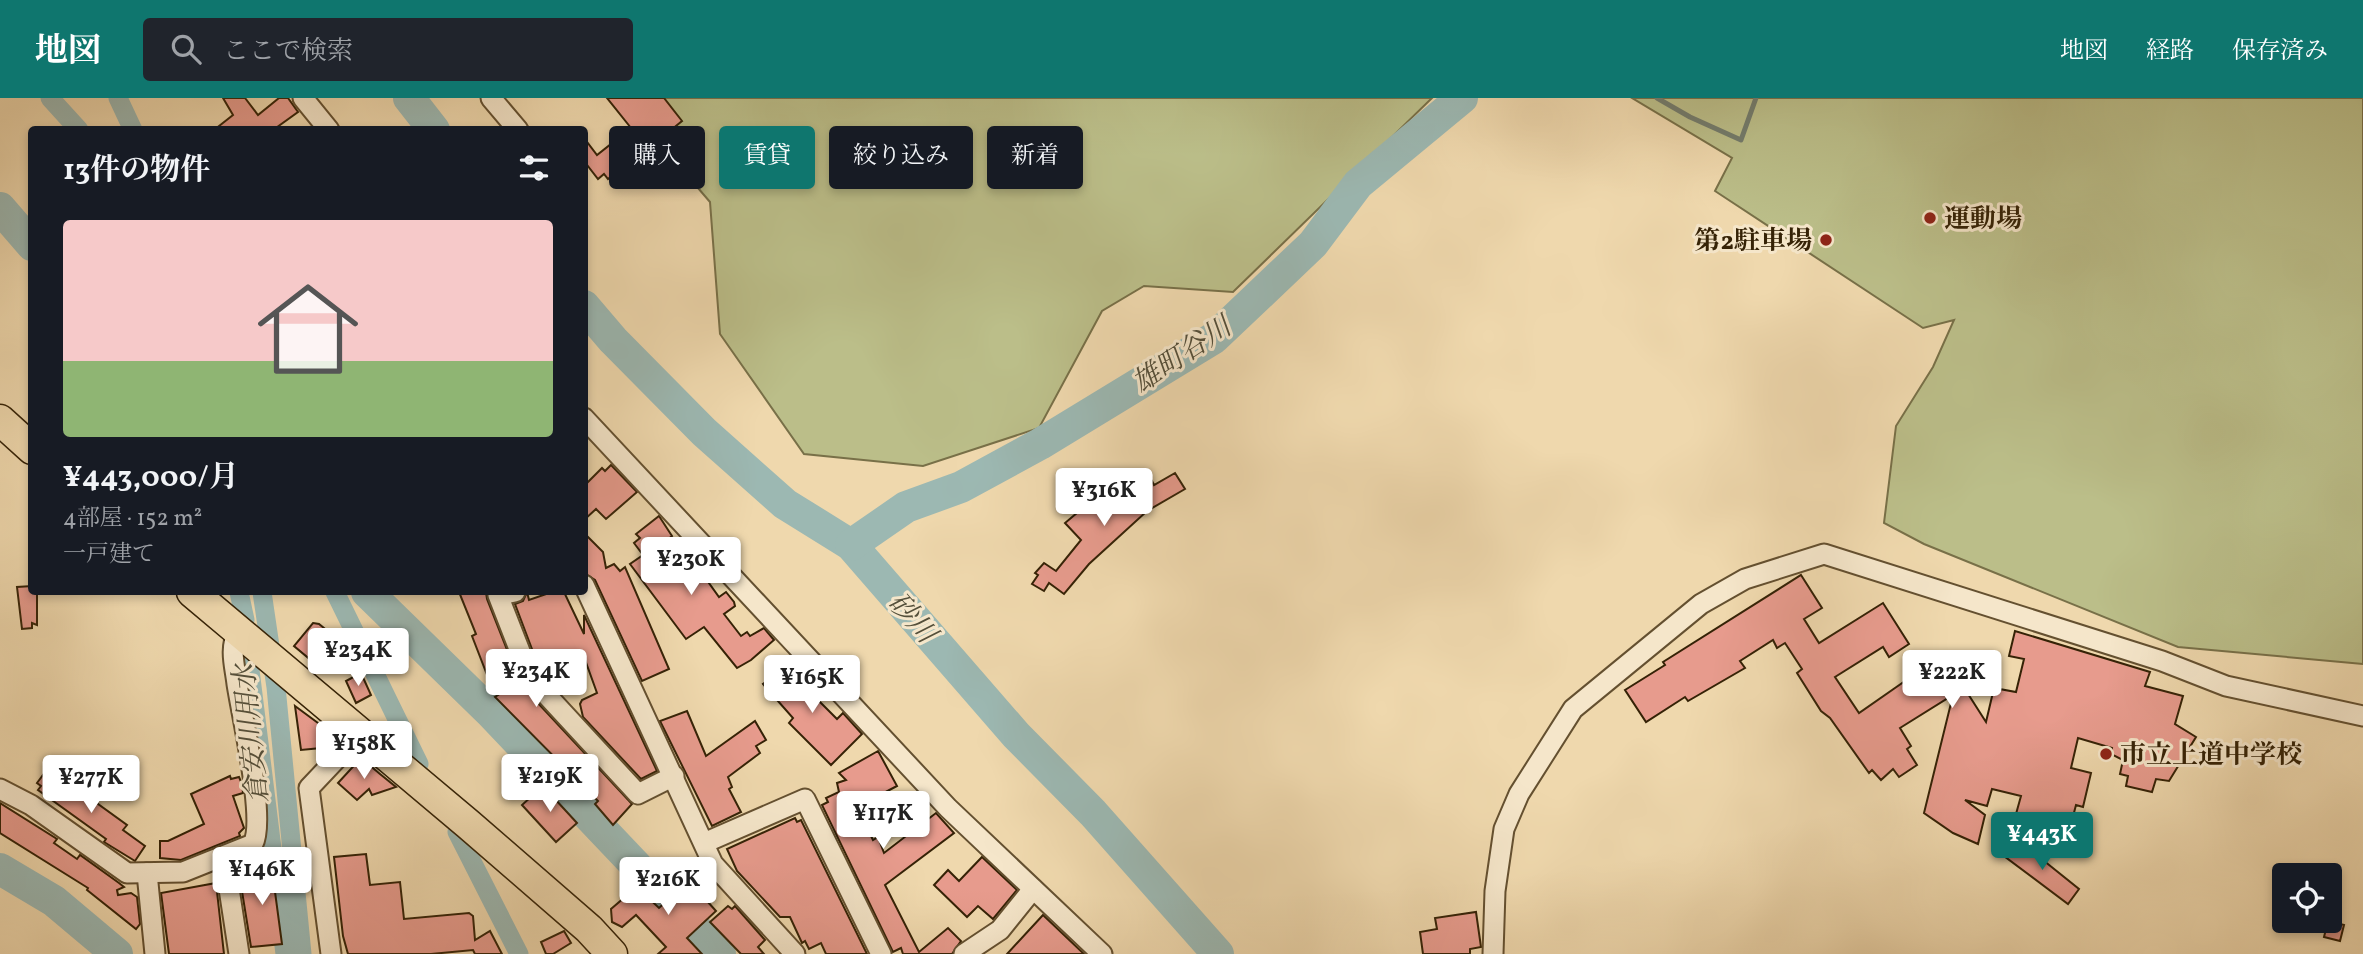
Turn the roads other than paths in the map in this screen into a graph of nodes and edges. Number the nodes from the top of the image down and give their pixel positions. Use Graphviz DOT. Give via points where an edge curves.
graph roads {
  1 [pos="303,98"];
  2 [pos="491,98"];
  3 [pos="326,126"];
  4 [pos="515,126"];
  5 [pos="588,422"];
  6 [pos="588,593"];
  7 [pos="196,595"];
  8 [pos="498,595"];
  9 [pos="245,637"];
  10 [pos="2363,716"];
  11 [pos="359,735"];
  12 [pos="674,776"];
  13 [pos="0,789"];
  14 [pos="704,843"];
  15 [pos="224,856"];
  16 [pos="147,873"];
  17 [pos="1033,889"];
  18 [pos="155,954"];
  19 [pos="239,954"];
  20 [pos="331,954"];
  21 [pos="612,954"];
  22 [pos="795,954"];
  23 [pos="881,954"];
  24 [pos="964,954"];
  25 [pos="1101,954"];
  26 [pos="1493,954"];
  1 -- 3 [label="street"];
  2 -- 4 [label="street"];
  5 -- 17 [label="street" via="948,808"];
  6 -- 12 [label="street"];
  7 -- 9 [label="main road"];
  8 -- 12 [label="street" via="530,677 638,794"];
  9 -- 11 [label="main road"];
  9 -- 15 [label="street" via="233,652 259,833 253,844"];
  10 -- 26 [label="street" via="2226,686 2162,661 1824,554 1794,562 1745,579 1701,604 1573,709 1519,794 1504,829 1495,891"];
  11 -- 20 [label="street" via="309,788"];
  11 -- 21 [label="main road" via="468,824"];
  12 -- 14 [label="street"];
  13 -- 16 [label="street" via="31,805 127,873"];
  14 -- 22 [label="street" via="713,863"];
  14 -- 23 [label="street" via="805,799"];
  15 -- 16 [label="street" via="183,872"];
  15 -- 19 [label="street"];
  16 -- 18 [label="street"];
  17 -- 24 [label="street" via="1000,930"];
  17 -- 25 [label="street"];
}
